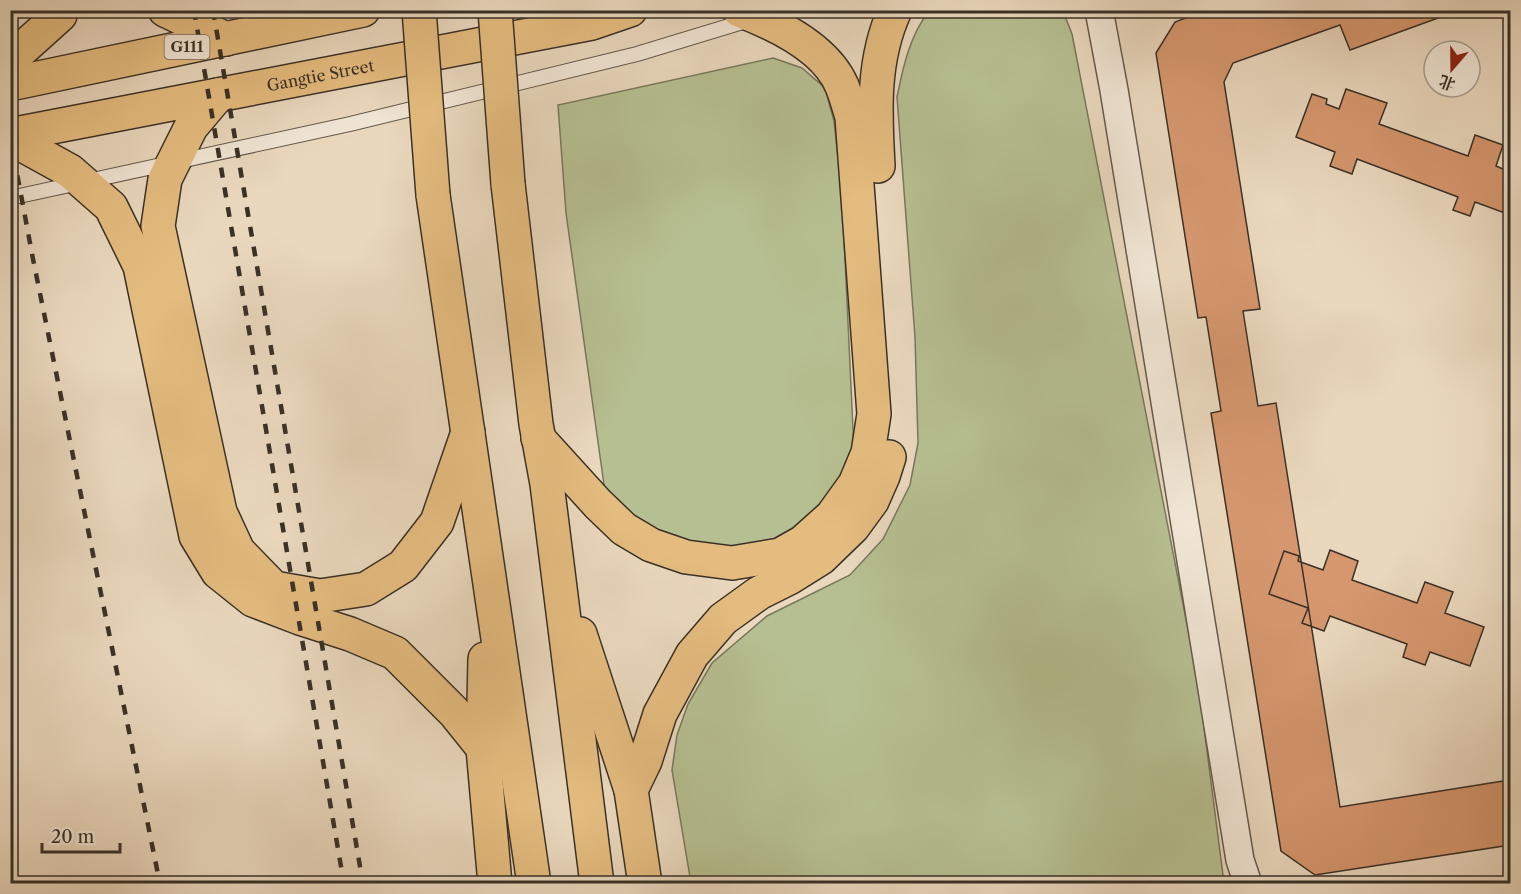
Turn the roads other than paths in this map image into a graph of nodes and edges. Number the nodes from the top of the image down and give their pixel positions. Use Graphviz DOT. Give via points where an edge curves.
graph roads {
  1 [pos="61,10"];
  2 [pos="165,10"];
  3 [pos="363,10"];
  4 [pos="418,10"];
  5 [pos="495,10"];
  6 [pos="630,10"];
  7 [pos="895,10"];
  8 [pos="1099,10"];
  9 [pos="759,13"];
  10 [pos="226,39"];
  11 [pos="17,51"];
  12 [pos="10,84"];
  13 [pos="219,95"];
  14 [pos="10,136"];
  15 [pos="173,163"];
  16 [pos="83,182"];
  17 [pos="10,198"];
  18 [pos="468,432"];
  19 [pos="538,438"];
  20 [pos="556,558"];
  21 [pos="488,568"];
  22 [pos="483,748"];
  23 [pos="631,790"];
  24 [pos="643,872"];
  25 [pos="596,875"];
  26 [pos="494,879"];
  27 [pos="534,884"];
  28 [pos="1248,884"];
  1 -- 11 [label="highway"];
  2 -- 10 [label="highway"];
  3 -- 10 [label="highway, G111"];
  4 -- 18 [label="highway, bridge" via="433,195"];
  5 -- 19 [label="highway, bridge" via="508,184"];
  6 -- 13 [label="highway, Gangtie Street" via="592,23"];
  7 -- 23 [label="highway" via="883,43 875,115 893,409 891,447 883,476 853,528 821,558 723,619 692,655 660,714"];
  8 -- 28 [label="street" via="1240,860"];
  9 -- 15 [label="lane" via="637,54"];
  9 -- 19 [label="highway" via="825,59 842,84 852,117 874,414 868,453 855,484 832,516 803,542 780,555 732,563 687,557 651,545 624,529"];
  10 -- 12 [label="highway, G111"];
  13 -- 14 [label="highway, Gangtie Street"];
  13 -- 15 [label="highway" via="191,128"];
  14 -- 16 [label="highway"];
  15 -- 16 [label="lane"];
  15 -- 18 [label="highway" via="165,179 158,226 220,512 238,551 274,588 320,596 366,589 403,566 437,522"];
  16 -- 17 [label="lane"];
  16 -- 22 [label="highway" via="111,207 140,266 196,536 218,572 253,600 395,653 454,712"];
  18 -- 21 [label="highway"];
  19 -- 20 [label="highway"];
  20 -- 23 [label="highway"];
  20 -- 25 [label="highway"];
  21 -- 22 [label="highway"];
  21 -- 27 [label="highway"];
  22 -- 26 [label="highway"];
  23 -- 24 [label="highway"];
}
